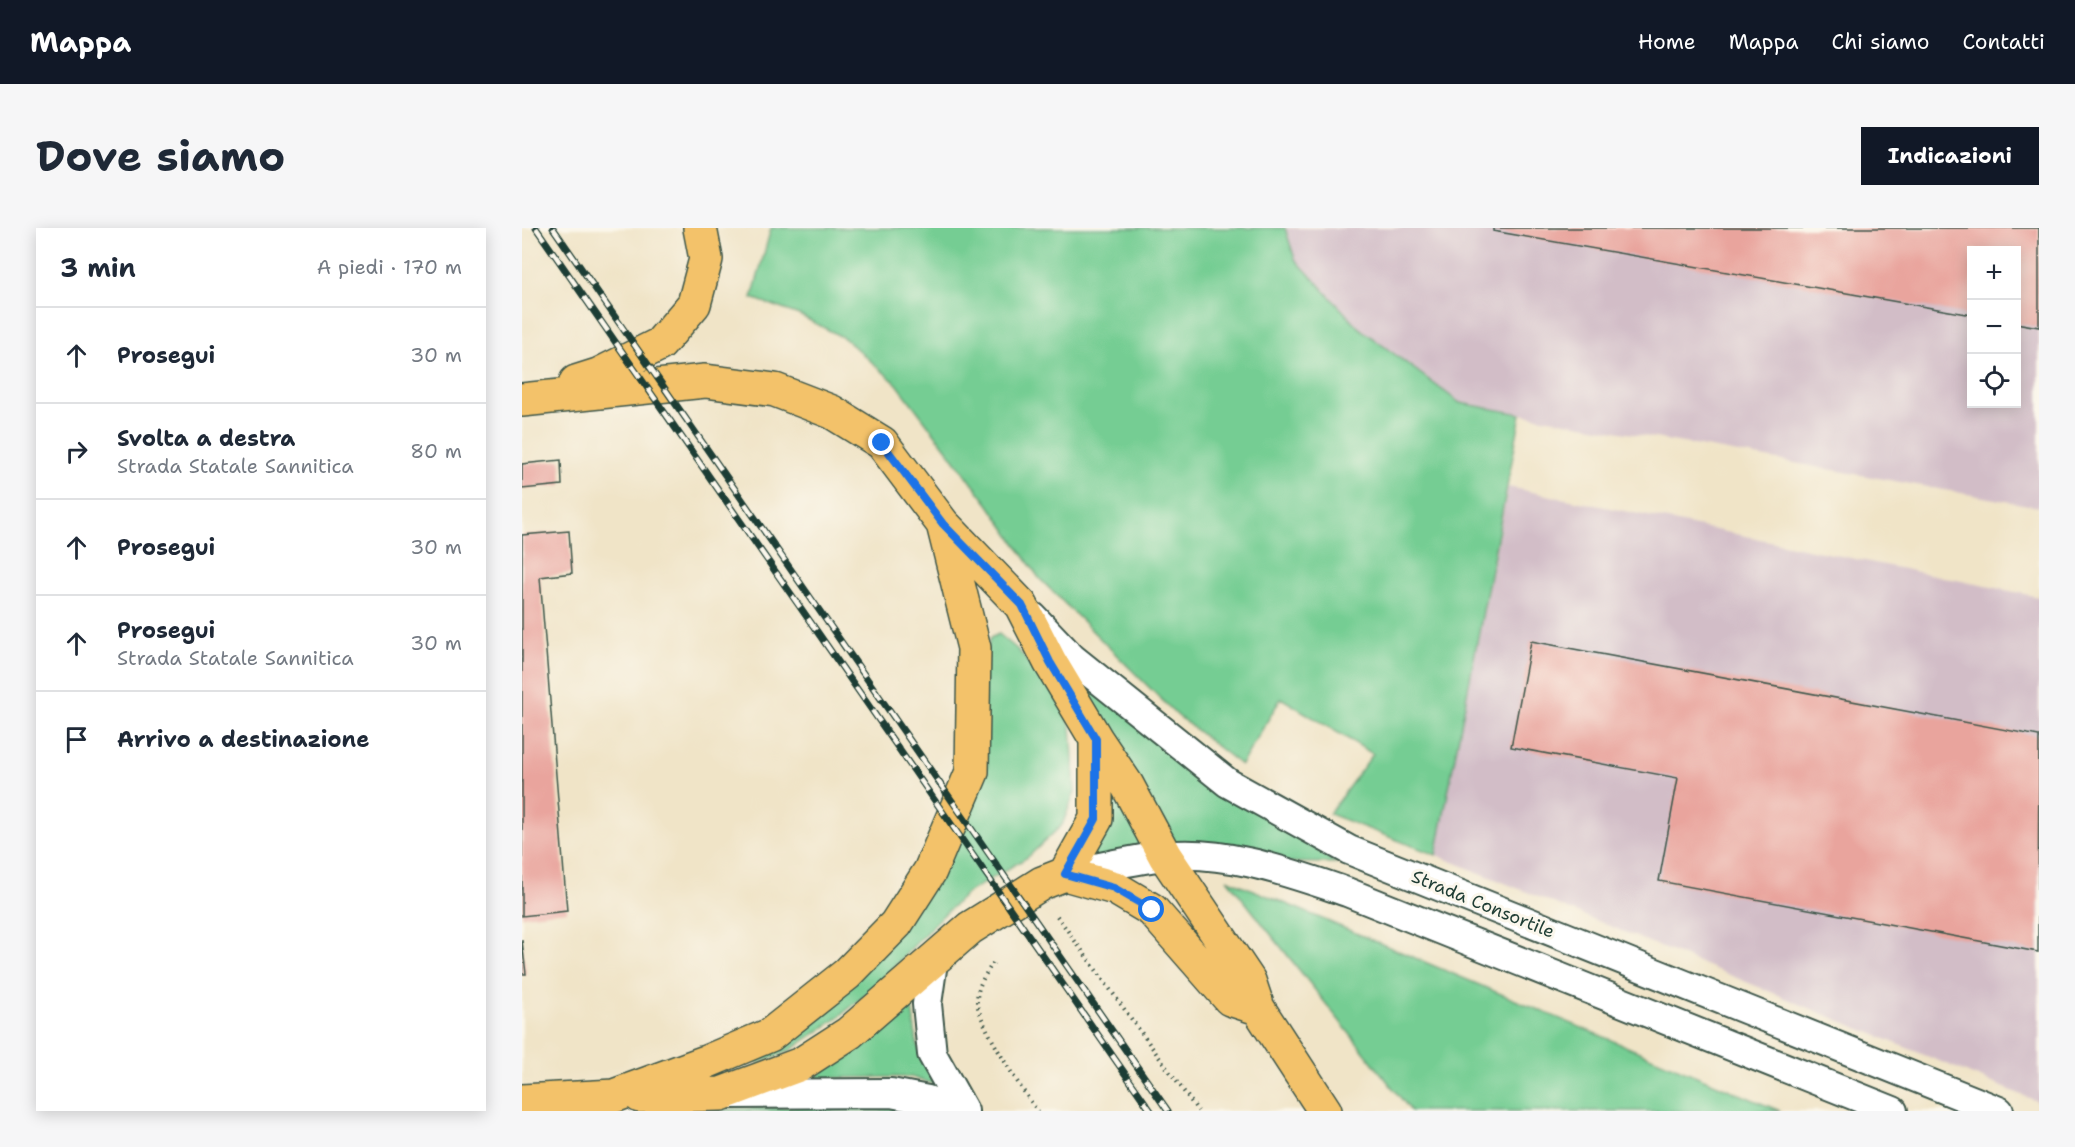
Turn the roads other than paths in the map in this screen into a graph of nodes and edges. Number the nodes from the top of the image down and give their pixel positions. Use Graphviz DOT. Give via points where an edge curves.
graph roads {
  1 [pos="700,228"];
  2 [pos="522,398"];
  3 [pos="943,524"];
  4 [pos="1022,605"];
  5 [pos="1096,739"];
  6 [pos="1165,856"];
  7 [pos="1065,874"];
  8 [pos="933,962"];
  9 [pos="1258,1008"];
  10 [pos="721,1094"];
  11 [pos="522,1101"];
  12 [pos="609,1101"];
  13 [pos="947,1111"];
  14 [pos="964,1111"];
  15 [pos="1325,1111"];
  16 [pos="1893,1111"];
  17 [pos="1999,1111"];
  1 -- 2 [label="main road" via="706,259 694,304 660,344 598,375"];
  2 -- 3 [label="main road" via="705,381 775,390 842,418 882,443"];
  3 -- 4 [label="main road"];
  3 -- 12 [label="main road" via="974,648 972,772 930,871 896,924 847,974 770,1035"];
  4 -- 5 [label="main road" via="1050,662"];
  4 -- 17 [label="street, Strada Consortile" via="1072,658 1228,783 1349,850"];
  5 -- 6 [label="main road" via="1127,785"];
  5 -- 7 [label="main road" via="1096,819"];
  6 -- 7 [label="street"];
  6 -- 9 [label="main road" via="1249,981"];
  6 -- 16 [label="street" via="1226,859 1292,873 1347,892"];
  7 -- 8 [label="main road" via="1042,883 970,928"];
  7 -- 9 [label="main road" via="1114,888 1152,910 1230,999"];
  8 -- 10 [label="main road" via="849,1033 801,1065"];
  8 -- 14 [label="street" via="927,1004 932,1054"];
  9 -- 15 [label="main road"];
  10 -- 12 [label="main road"];
  10 -- 13 [label="street" via="891,1093 928,1100"];
  11 -- 12 [label="main road"];
}
